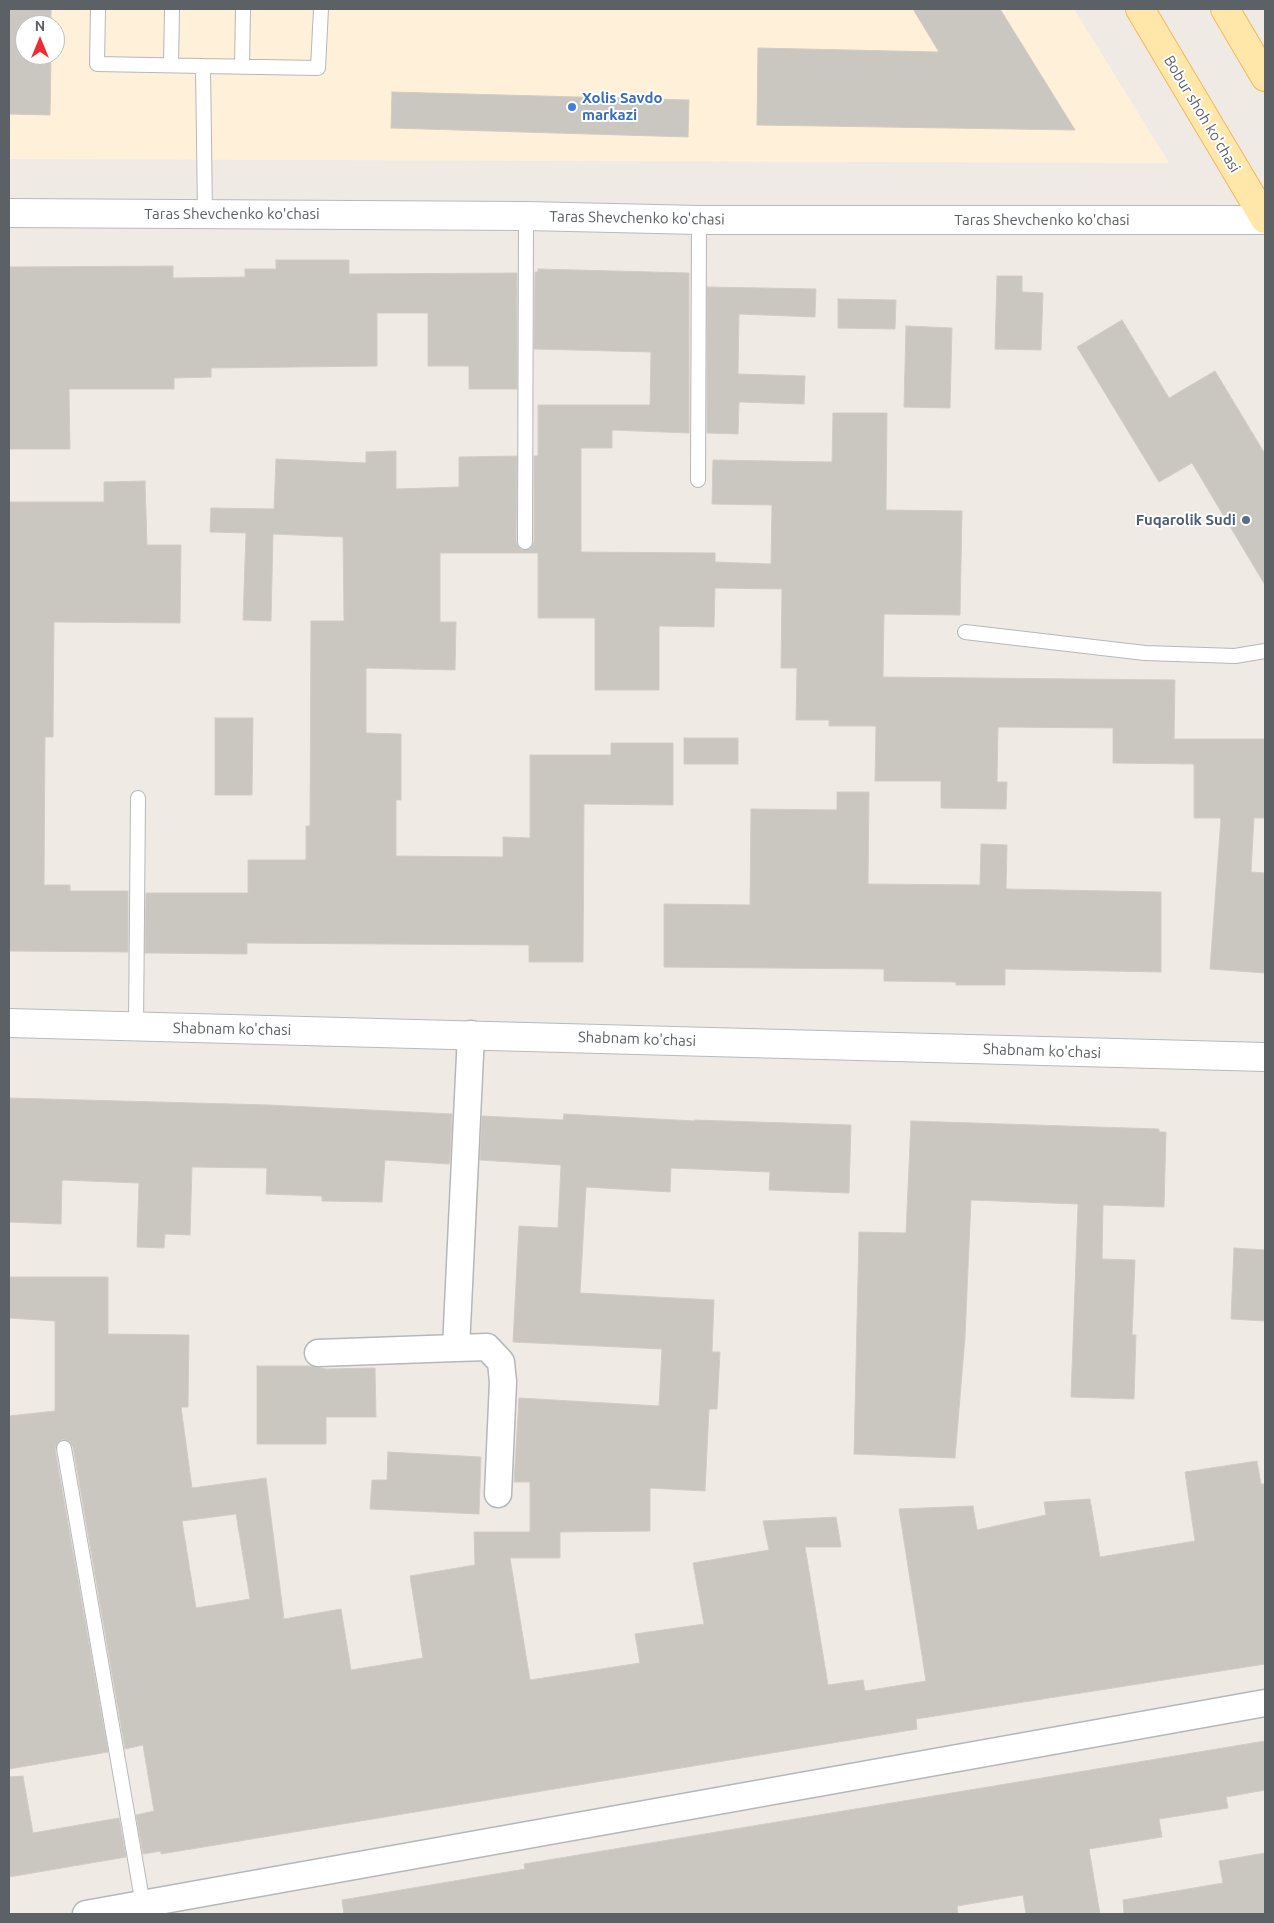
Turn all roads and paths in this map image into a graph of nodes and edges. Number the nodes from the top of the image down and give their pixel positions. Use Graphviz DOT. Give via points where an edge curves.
graph roads {
  1 [pos="98,9"];
  2 [pos="172,9"];
  3 [pos="243,9"];
  4 [pos="321,9"];
  5 [pos="1140,9"];
  6 [pos="1225,9"];
  7 [pos="171,65"];
  8 [pos="203,66"];
  9 [pos="242,67"];
  10 [pos="1265,77"];
  11 [pos="9,213"];
  12 [pos="205,214"];
  13 [pos="526,216"];
  14 [pos="1265,219"];
  15 [pos="699,220"];
  16 [pos="698,480"];
  17 [pos="524,542"];
  18 [pos="965,632"];
  19 [pos="1265,651"];
  20 [pos="138,798"];
  21 [pos="9,1023"];
  22 [pos="136,1026"];
  23 [pos="471,1034"];
  24 [pos="1265,1057"];
  25 [pos="456,1348"];
  26 [pos="318,1353"];
  27 [pos="64,1448"];
  28 [pos="498,1494"];
  29 [pos="1265,1703"];
  30 [pos="143,1905"];
  31 [pos="86,1914"];
  1 -- 7 [label="lane" via="97,64"];
  2 -- 7 [label="lane"];
  3 -- 9 [label="lane"];
  4 -- 9 [label="lane" via="318,68"];
  5 -- 14 [label="main road, Bobur shoh ko'chasi"];
  6 -- 10 [label="main road"];
  7 -- 8 [label="lane"];
  8 -- 9 [label="lane"];
  8 -- 12 [label="lane"];
  11 -- 12 [label="street, Taras Shevchenko ko'chasi"];
  12 -- 13 [label="street, Taras Shevchenko ko'chasi"];
  13 -- 15 [label="street, Taras Shevchenko ko'chasi"];
  13 -- 17 [label="lane"];
  14 -- 15 [label="street, Taras Shevchenko ko'chasi"];
  15 -- 16 [label="lane"];
  18 -- 19 [label="lane" via="1144,654 1235,656"];
  20 -- 22 [label="lane"];
  21 -- 22 [label="street, Shabnam ko'chasi"];
  22 -- 23 [label="street, Shabnam ko'chasi"];
  23 -- 24 [label="street, Shabnam ko'chasi"];
  23 -- 25 [label="street"];
  25 -- 26 [label="street"];
  25 -- 28 [label="street" via="487,1347 501,1362"];
  27 -- 30 [label="lane"];
  29 -- 30 [label="street"];
  30 -- 31 [label="street"];
}
